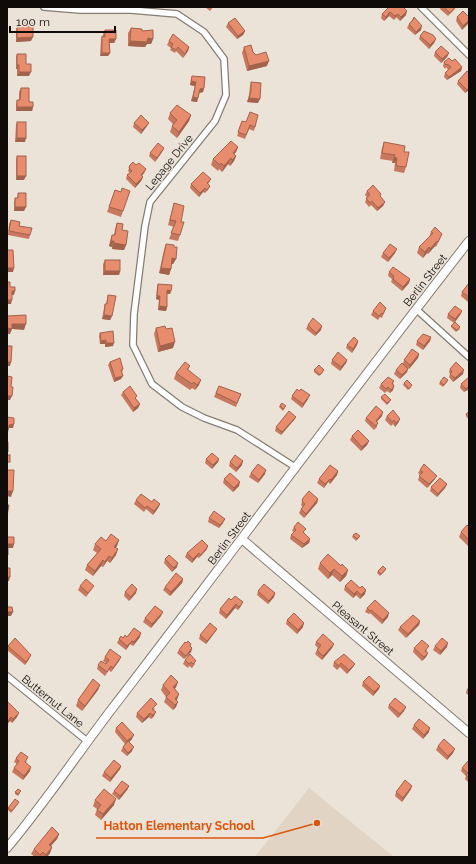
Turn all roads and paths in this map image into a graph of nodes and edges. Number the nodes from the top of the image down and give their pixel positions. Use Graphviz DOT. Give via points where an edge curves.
graph roads {
  1 [pos="44,7"];
  2 [pos="421,7"];
  3 [pos="469,55"];
  4 [pos="469,241"];
  5 [pos="416,309"];
  6 [pos="469,357"];
  7 [pos="295,467"];
  8 [pos="243,540"];
  9 [pos="7,676"];
  10 [pos="469,733"];
  11 [pos="87,741"];
  12 [pos="7,848"];
  1 -- 7 [label="street, Lepage Drive" via="177,14 204,32 224,59 226,95 215,121 150,202 134,314 133,345 152,384 182,407 237,430"];
  2 -- 3 [label="street"];
  4 -- 5 [label="main road, Berlin Street"];
  5 -- 6 [label="street"];
  5 -- 7 [label="main road, Berlin Street"];
  7 -- 8 [label="main road, Berlin Street"];
  8 -- 10 [label="main road, Pleasant Street"];
  8 -- 11 [label="main road, Berlin Street"];
  9 -- 11 [label="street, Butternut Lane"];
  11 -- 12 [label="main road, Berlin Street" via="26,826"];
}
